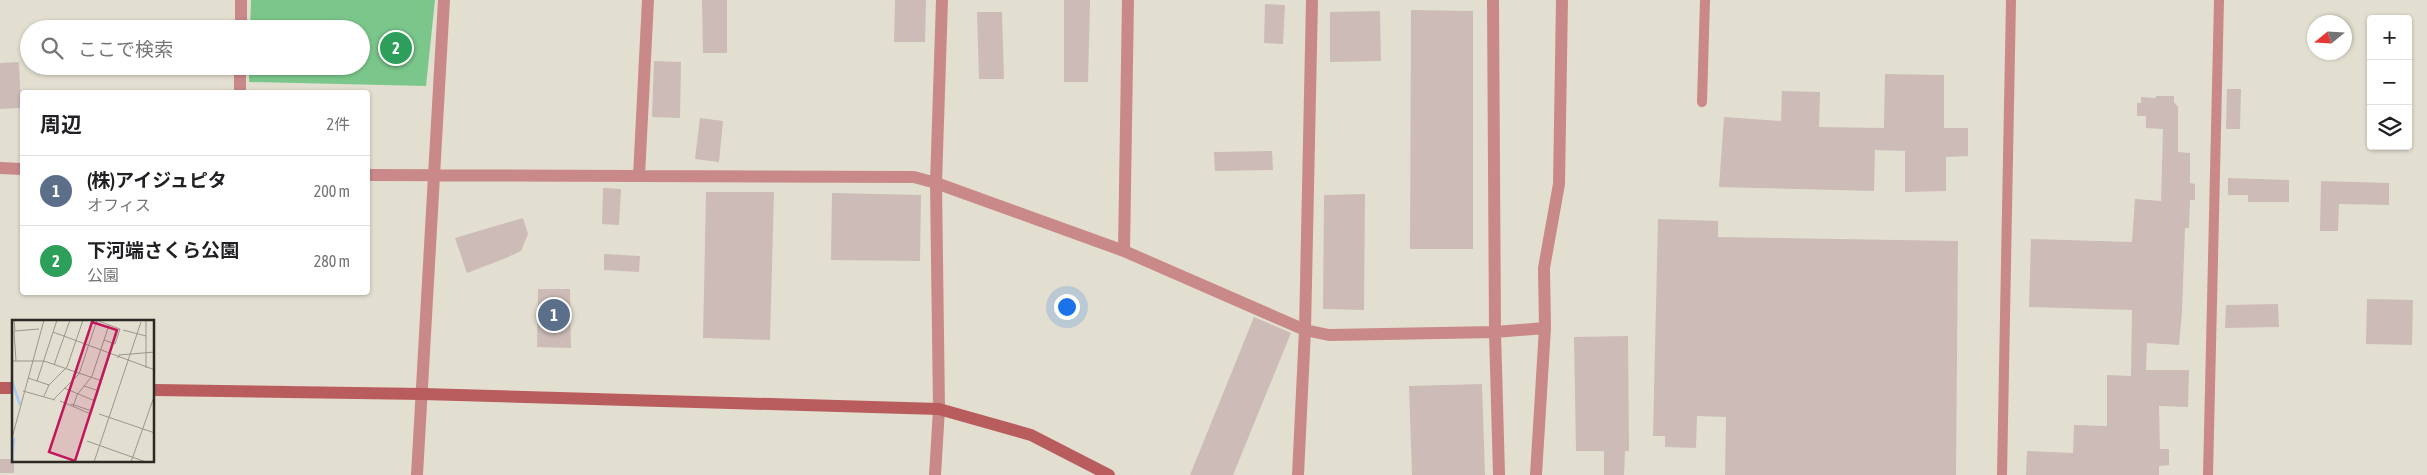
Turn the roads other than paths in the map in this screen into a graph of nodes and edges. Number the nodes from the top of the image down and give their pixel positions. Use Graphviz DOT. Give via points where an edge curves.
graph roads {
  1 [pos="241,0"];
  2 [pos="444,0"];
  3 [pos="648,0"];
  4 [pos="942,0"];
  5 [pos="1128,0"];
  6 [pos="1312,0"];
  7 [pos="1494,0"];
  8 [pos="1562,0"];
  9 [pos="1705,0"];
  10 [pos="2011,0"];
  11 [pos="2219,0"];
  12 [pos="241,20"];
  13 [pos="240,75"];
  14 [pos="240,90"];
  15 [pos="1702,102"];
  16 [pos="0,168"];
  17 [pos="20,169"];
  18 [pos="370,175"];
  19 [pos="433,175"];
  20 [pos="639,176"];
  21 [pos="936,183"];
  22 [pos="1124,251"];
  23 [pos="1545,328"];
  24 [pos="1305,330"];
  25 [pos="1495,332"];
  26 [pos="155,390"];
  27 [pos="423,394"];
  28 [pos="939,409"];
  29 [pos="417,475"];
  30 [pos="935,475"];
  31 [pos="1109,475"];
  32 [pos="1298,475"];
  33 [pos="1499,475"];
  34 [pos="1536,475"];
  35 [pos="2002,475"];
  36 [pos="2208,475"];
  1 -- 12 [label="street"];
  2 -- 19 [label="street"];
  3 -- 20 [label="street"];
  4 -- 21 [label="street"];
  5 -- 22 [label="street"];
  6 -- 24 [label="street"];
  7 -- 25 [label="street"];
  8 -- 23 [label="street" via="1559,184 1544,268"];
  9 -- 15 [label="lane"];
  10 -- 35 [label="lane"];
  11 -- 36 [label="lane"];
  13 -- 14 [label="street"];
  16 -- 17 [label="street"];
  18 -- 19 [label="street"];
  19 -- 20 [label="street"];
  19 -- 27 [label="street"];
  20 -- 21 [label="street" via="914,177"];
  21 -- 22 [label="street"];
  21 -- 28 [label="street"];
  22 -- 24 [label="street"];
  23 -- 25 [label="street"];
  23 -- 34 [label="street"];
  24 -- 25 [label="street" via="1329,335"];
  24 -- 32 [label="street"];
  25 -- 33 [label="street"];
  26 -- 27 [label="street"];
  27 -- 28 [label="street"];
  27 -- 29 [label="street"];
  28 -- 30 [label="street"];
  28 -- 31 [label="street" via="1031,435"];
}
